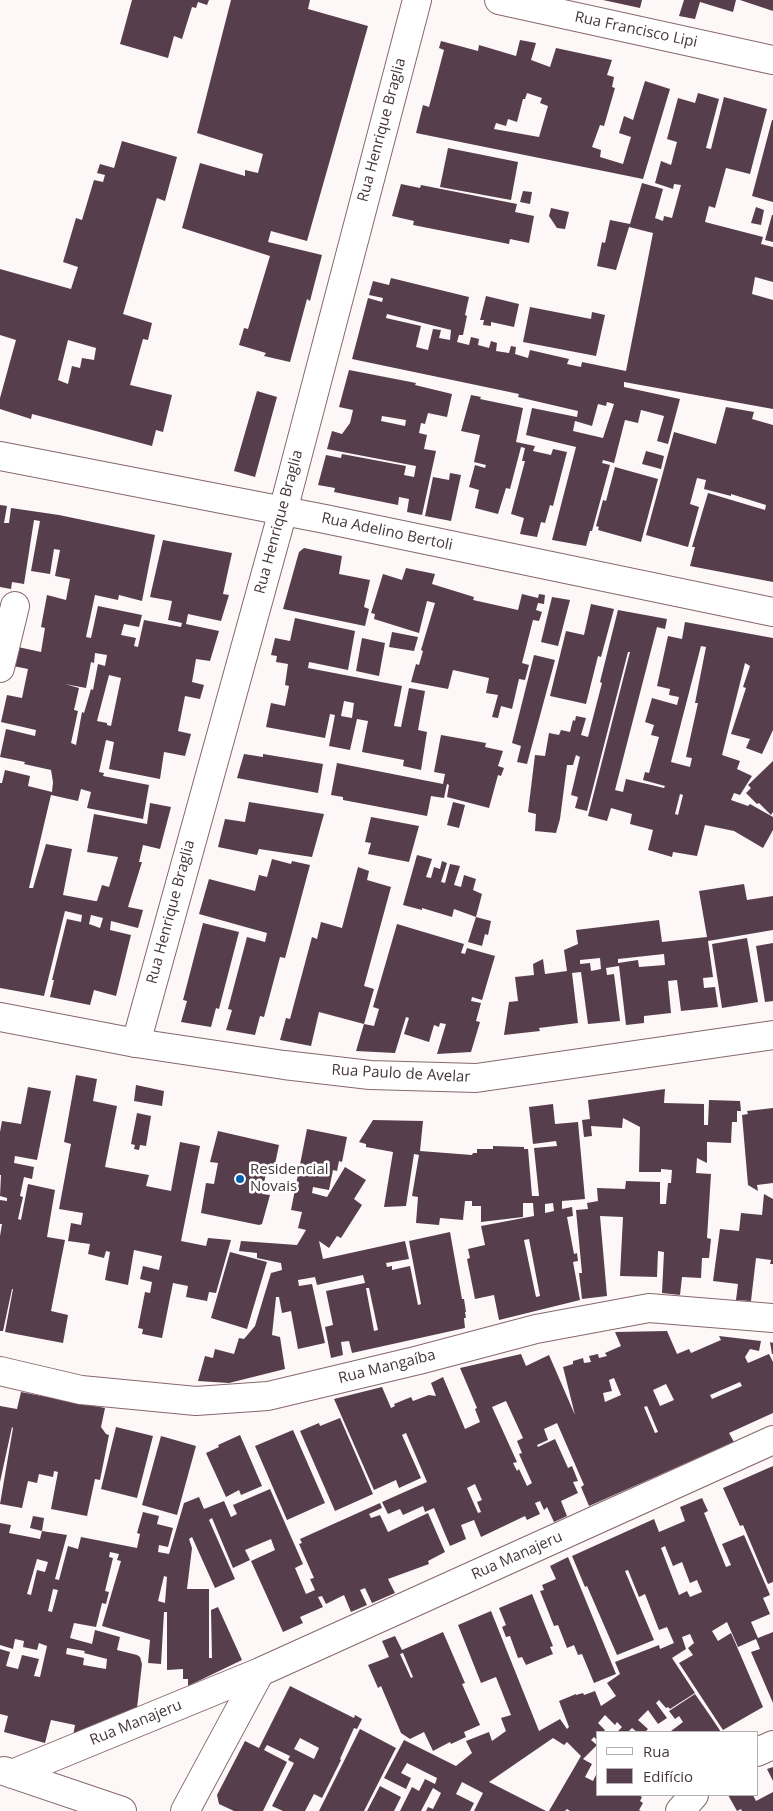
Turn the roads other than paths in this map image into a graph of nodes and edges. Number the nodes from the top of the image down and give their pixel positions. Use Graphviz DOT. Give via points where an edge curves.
graph roads {
  1 [pos="417,0"];
  2 [pos="499,0"];
  3 [pos="773,60"];
  4 [pos="0,456"];
  5 [pos="283,511"];
  6 [pos="15,606"];
  7 [pos="773,612"];
  8 [pos="0,668"];
  9 [pos="0,1017"];
  10 [pos="773,1035"];
  11 [pos="136,1043"];
  12 [pos="773,1318"];
  13 [pos="0,1371"];
  14 [pos="773,1440"];
  15 [pos="260,1672"];
  16 [pos="773,1745"];
  17 [pos="758,1752"];
  18 [pos="6,1772"];
  19 [pos="693,1796"];
  20 [pos="122,1811"];
  21 [pos="185,1811"];
  22 [pos="680,1811"];
  1 -- 5 [label="street, Rua Henrique Braglia"];
  2 -- 3 [label="street, Rua Francisco Lipi"];
  4 -- 5 [label="street, Rua Adelino Bertoli"];
  5 -- 7 [label="street, Rua Adelino Bertoli"];
  5 -- 11 [label="street, Rua Henrique Braglia"];
  6 -- 8 [label="street"];
  9 -- 11 [label="street, Rua Paulo de Avelar"];
  10 -- 11 [label="street, Rua Paulo de Avelar" via="476,1078 370,1075"];
  12 -- 13 [label="street, Rua Mangaíba" via="649,1308 536,1329 268,1396 196,1401 82,1390"];
  14 -- 15 [label="street, Rua Manajeru"];
  15 -- 18 [label="street, Rua Manajeru"];
  15 -- 21 [label="street"];
  16 -- 17 [label="street"];
  18 -- 20 [label="street"];
  19 -- 22 [label="street"];
}
